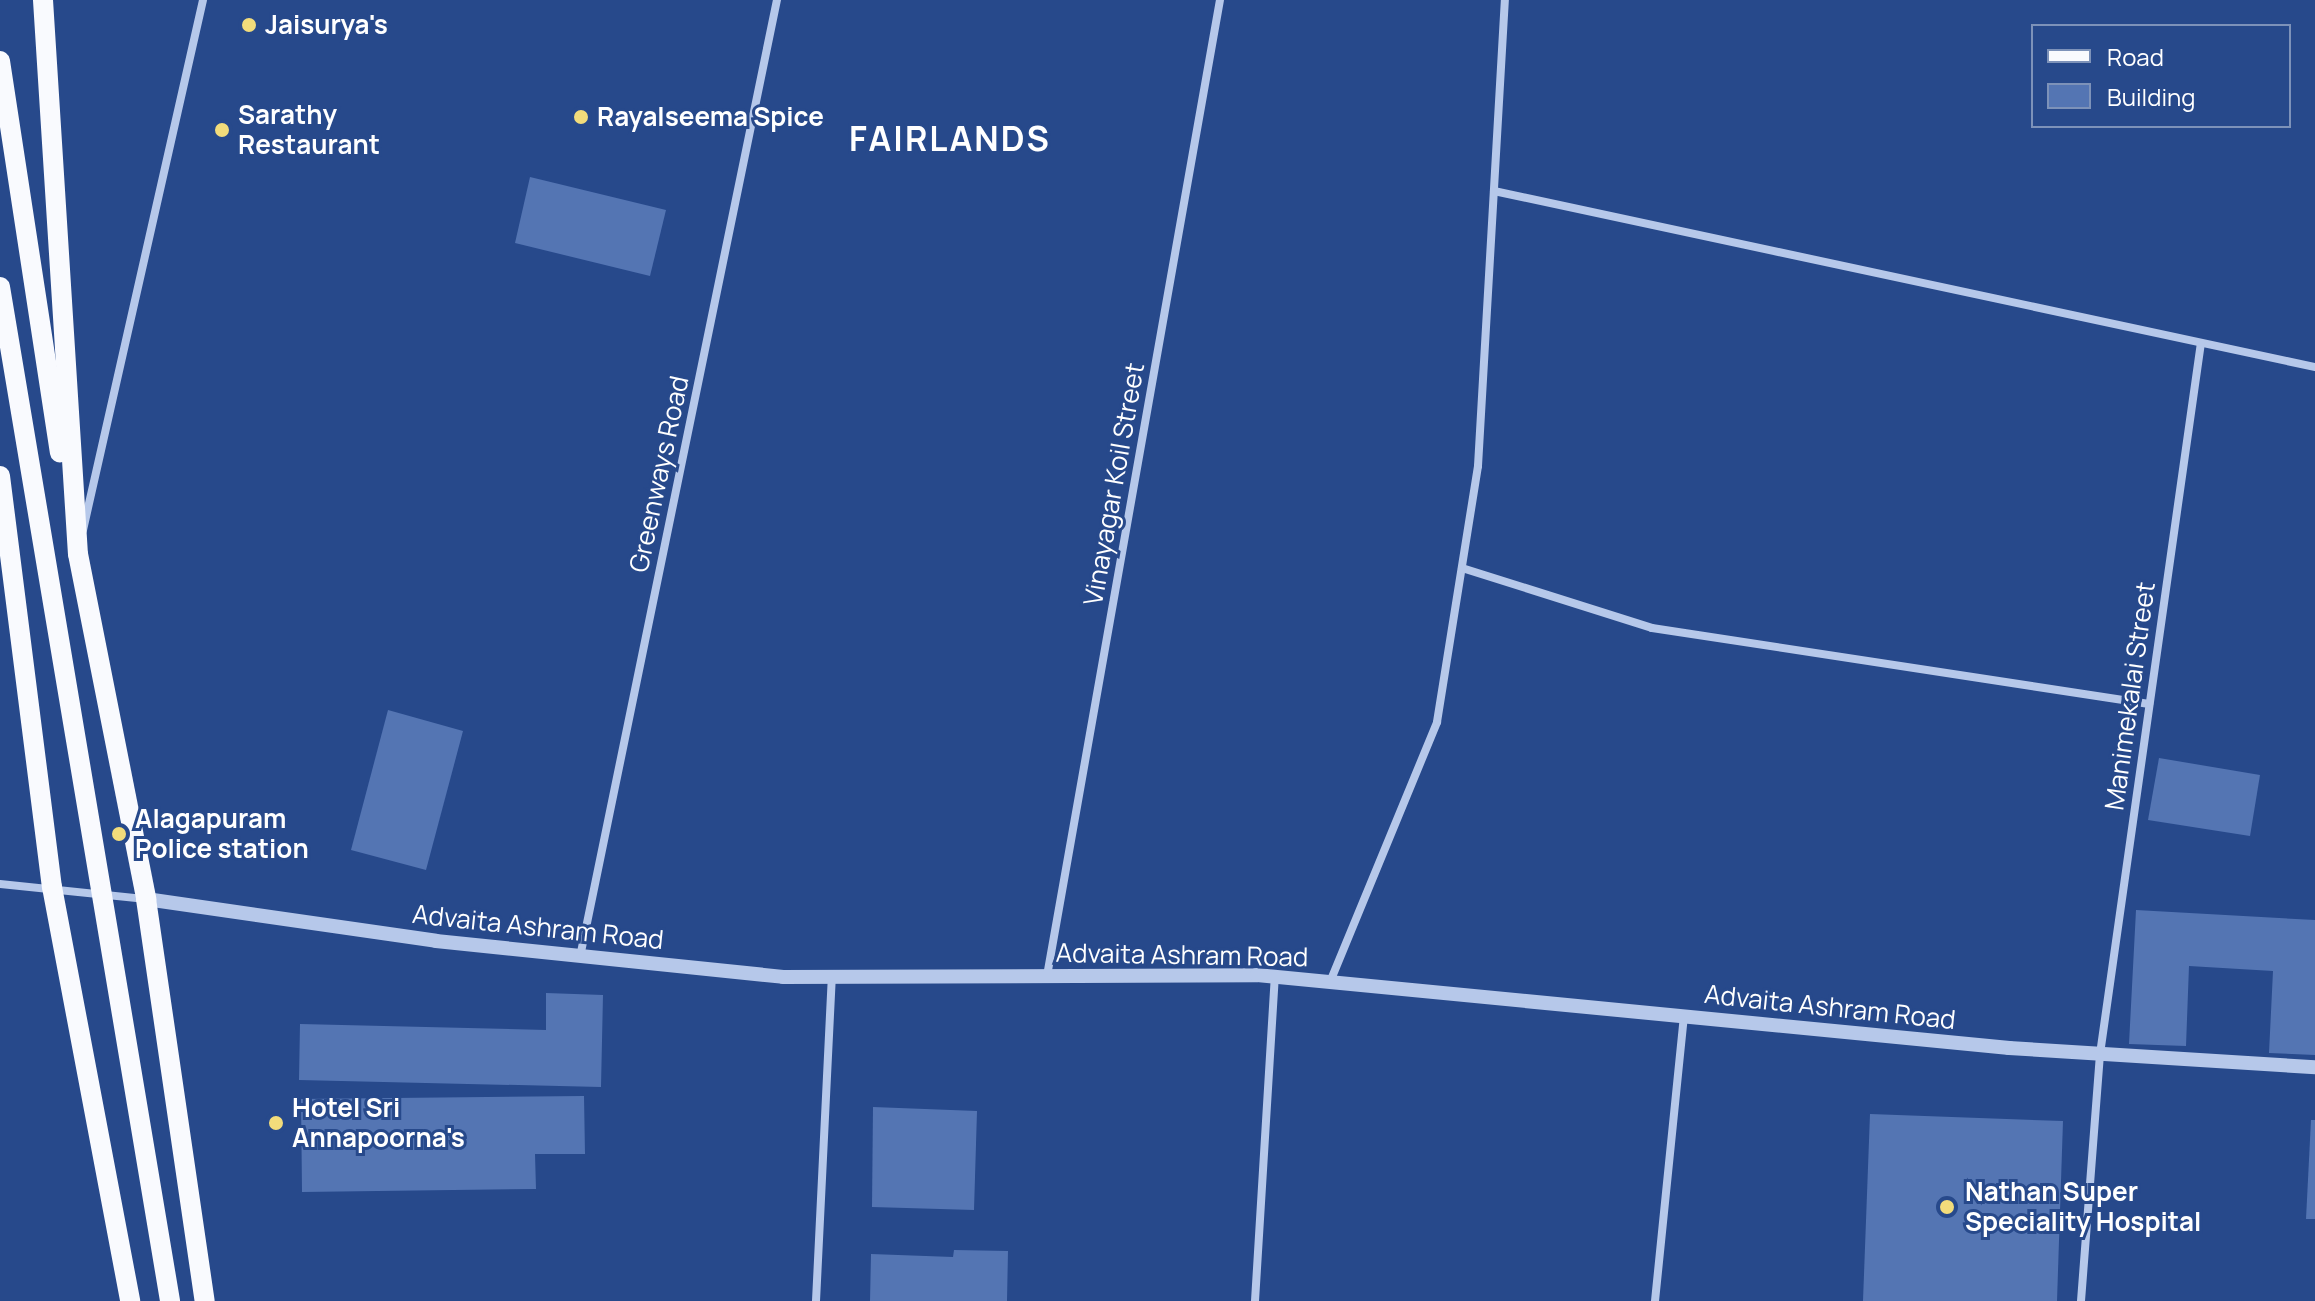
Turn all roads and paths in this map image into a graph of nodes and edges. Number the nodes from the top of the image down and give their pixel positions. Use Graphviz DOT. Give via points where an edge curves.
graph roads {
  1 [pos="43,0"];
  2 [pos="203,0"];
  3 [pos="777,0"];
  4 [pos="1220,0"];
  5 [pos="1505,0"];
  6 [pos="0,61"];
  7 [pos="1494,191"];
  8 [pos="0,287"];
  9 [pos="2201,343"];
  10 [pos="2315,367"];
  11 [pos="0,476"];
  12 [pos="78,554"];
  13 [pos="1462,568"];
  14 [pos="2149,704"];
  15 [pos="0,884"];
  16 [pos="52,887"];
  17 [pos="146,899"];
  18 [pos="580,957"];
  19 [pos="1047,976"];
  20 [pos="832,977"];
  21 [pos="1275,977"];
  22 [pos="1330,982"];
  23 [pos="1684,1017"];
  24 [pos="2100,1054"];
  25 [pos="2315,1067"];
  26 [pos="130,1301"];
  27 [pos="170,1301"];
  28 [pos="205,1301"];
  29 [pos="816,1301"];
  30 [pos="1255,1301"];
  31 [pos="1655,1301"];
  32 [pos="2081,1301"];
  1 -- 12 [label="main road"];
  2 -- 12 [label="street"];
  3 -- 18 [label="street, Greenways Road"];
  4 -- 19 [label="street, Vinayagar Koil Street"];
  5 -- 7 [label="street"];
  6 -- 12 [label="main road"];
  7 -- 9 [label="street"];
  7 -- 13 [label="street" via="1478,466"];
  8 -- 27 [label="main road, bridge"];
  9 -- 10 [label="street"];
  9 -- 14 [label="street, Manimekalai Street"];
  11 -- 16 [label="main road"];
  12 -- 17 [label="main road"];
  13 -- 14 [label="street" via="1652,628"];
  13 -- 22 [label="street" via="1437,722"];
  14 -- 24 [label="street, Manimekalai Street"];
  15 -- 16 [label="street"];
  16 -- 17 [label="street"];
  16 -- 26 [label="main road"];
  17 -- 18 [label="street, Advaita Ashram Road"];
  17 -- 28 [label="main road"];
  18 -- 20 [label="street, Advaita Ashram Road"];
  19 -- 20 [label="street, Advaita Ashram Road"];
  19 -- 21 [label="street, Advaita Ashram Road"];
  20 -- 29 [label="street"];
  21 -- 22 [label="street, Advaita Ashram Road"];
  21 -- 30 [label="street"];
  22 -- 23 [label="street, Advaita Ashram Road"];
  23 -- 24 [label="street, Advaita Ashram Road"];
  23 -- 31 [label="street"];
  24 -- 25 [label="street, Advaita Ashram Road"];
  24 -- 32 [label="street, Manimekalai Street"];
}
